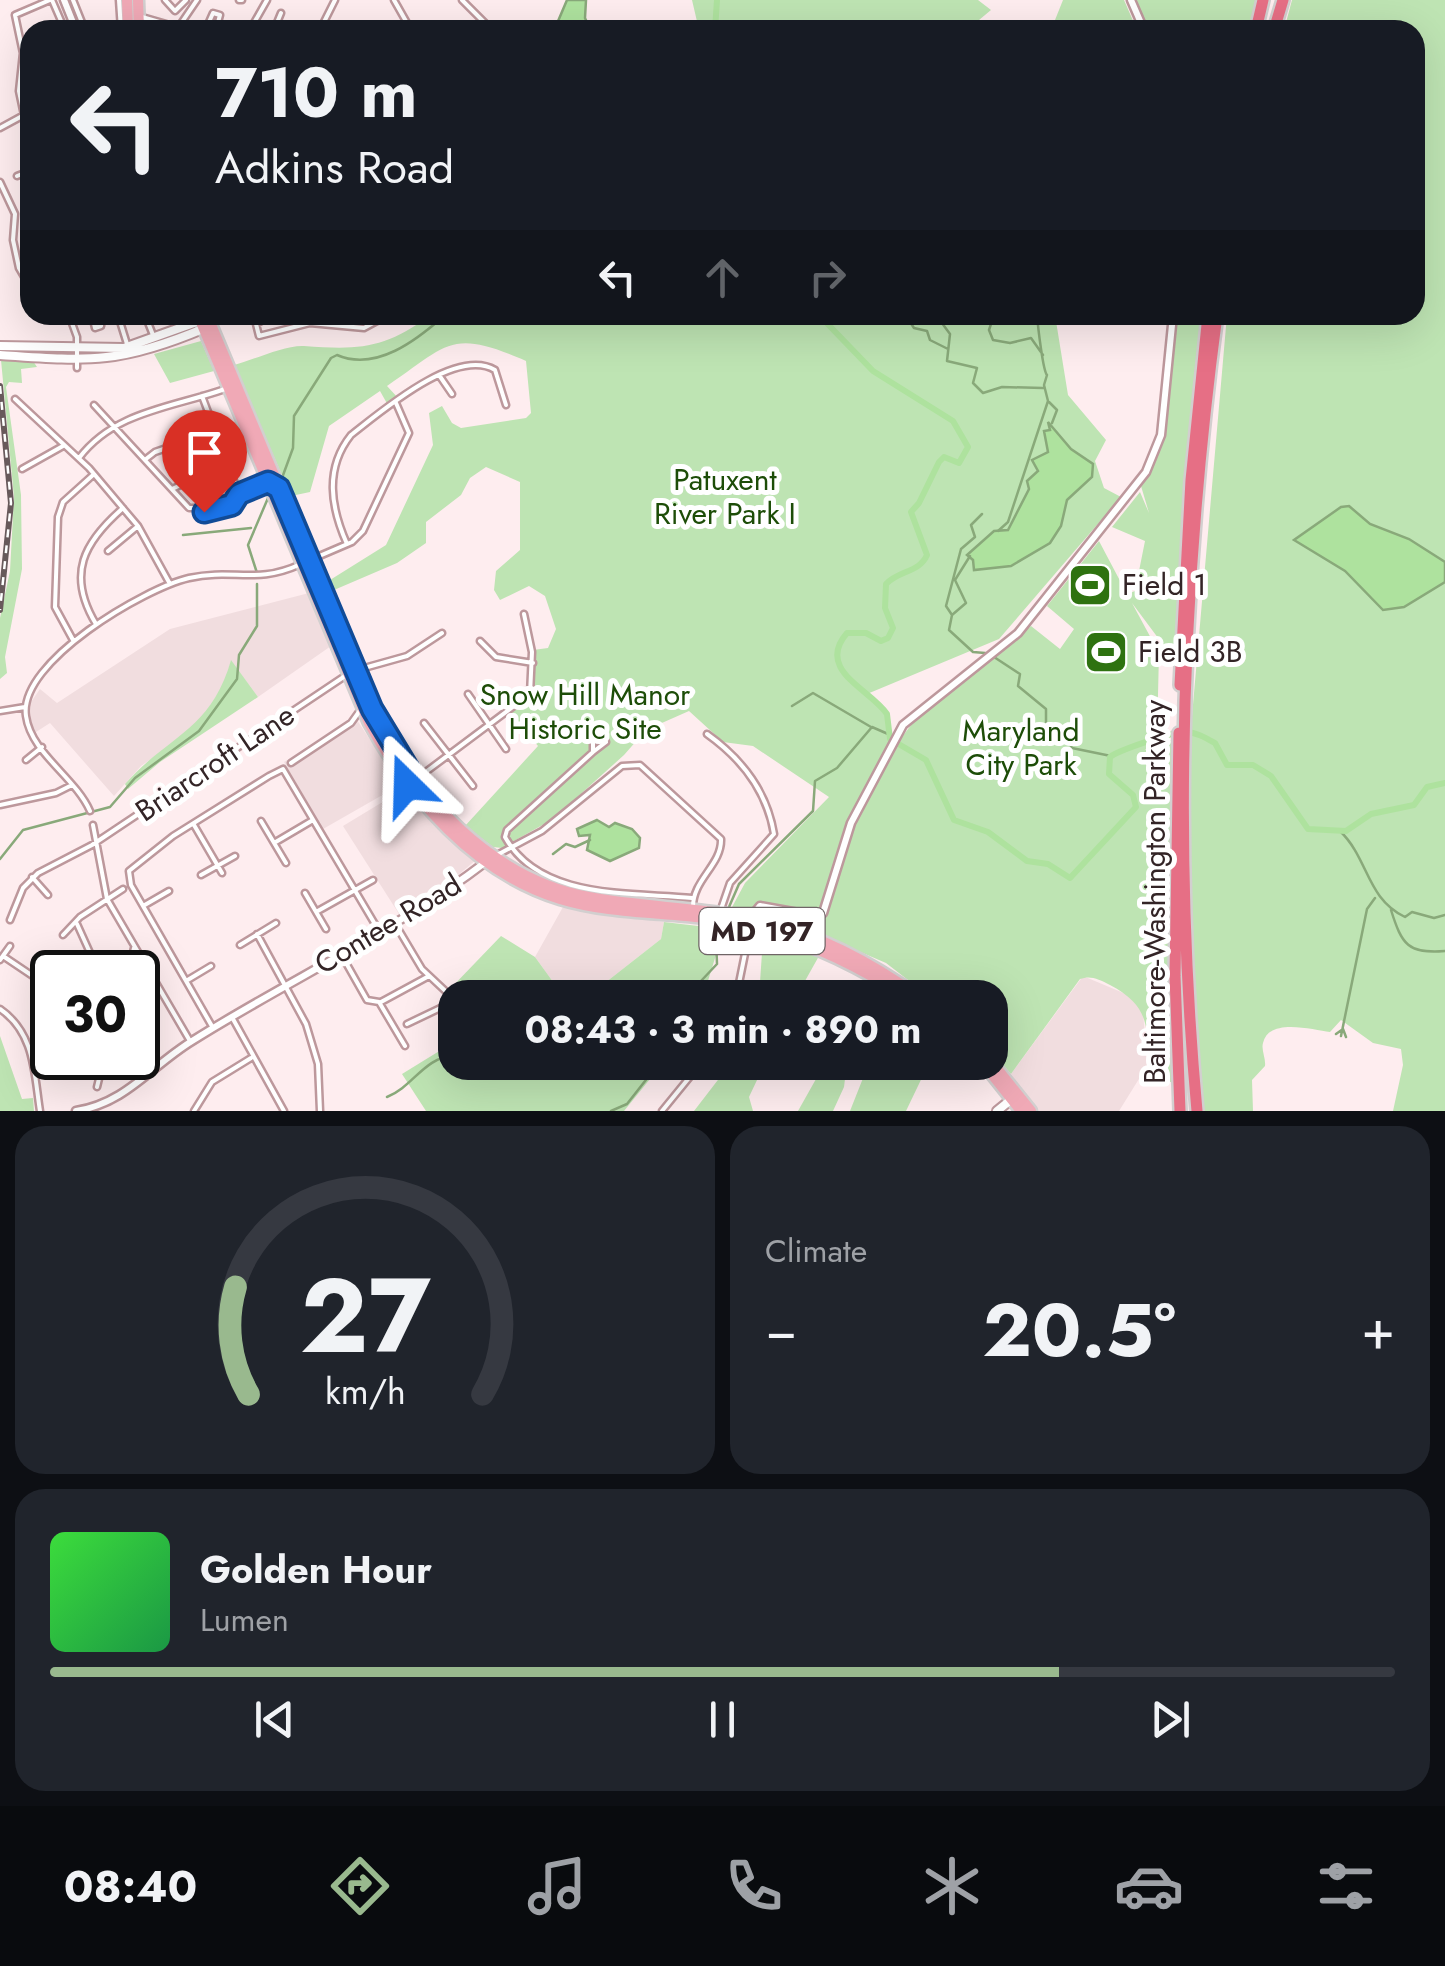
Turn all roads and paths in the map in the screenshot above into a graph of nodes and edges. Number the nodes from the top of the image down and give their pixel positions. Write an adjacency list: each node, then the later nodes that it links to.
1 (51, 0): 17 (street)
2 (64, 0): 8 (street)
3 (73, 0): 8 (street)
4 (138, 0): 10 (main road)
5 (165, 0): 6 (street)
6 (186, 0)
7 (462, 0): 16 (street)
8 (72, 8): 11 (street); 12 (street)
9 (281, 13): 15 (street)
10 (138, 14): 13 (main road); 14 (street)
11 (74, 20)
12 (79, 20)
13 (136, 20)
14 (150, 20)
15 (278, 20)
16 (482, 20)
17 (20, 44)
18 (20, 175): 19 (street)
19 (17, 176)
20 (0, 182): 21 (street)
21 (20, 270)
22 (72, 325): 41 (street)
23 (121, 325): 40 (street)
24 (149, 325): 38 (street)
25 (191, 325): 38 (main road)
26 (191, 325): 40 (main road)
27 (206, 325): 44 (main road, MD 197)
28 (207, 325): 42 (main road, MD 197)
29 (256, 325): 37 (street)
30 (272, 325): 37 (street)
31 (301, 325): 37 (street)
32 (330, 325): 33 (street)
33 (370, 325)
34 (1172, 325): 129 (street)
35 (1207, 325): 77 (highway, Baltimore-Washington Parkway)
36 (1216, 325): 77 (highway, Baltimore-Washington Parkway)
37 (275, 332)
38 (155, 339): 40 (main road)
39 (4, 351): 41 (main road)
40 (125, 351): 41 (main road)
41 (78, 359)
42 (226, 360): 44 (street); 60 (main road, MD 197)
43 (439, 375): 45 (street); 48 (street); 50 (street)
44 (228, 388): 46 (street); 59 (main road, MD 197)
45 (452, 394)
46 (202, 396): 51 (street); 52 (street)
47 (15, 399): 53 (street)
48 (396, 403): 65 (street); 65 (street)
49 (94, 405): 51 (street)
50 (506, 405)
51 (114, 426): 54 (street); 55 (street)
52 (216, 431): 55 (street); 56 (street)
53 (63, 446): 54 (street); 57 (street)
54 (79, 458): 58 (street)
55 (146, 459): 61 (street)
56 (228, 463): 61 (street); 62 (street)
57 (22, 468)
58 (94, 474): 63 (street); 72 (street)
59 (268, 482): 60 (street); 62 (street); 67 (main road, MD 197)
60 (279, 488): 67 (main road, MD 197)
61 (172, 489): 62 (street)
62 (239, 494)
63 (123, 508): 64 (street); 70 (street)
64 (138, 526): 66 (street); 68 (street)
65 (347, 544): 67 (street)
66 (108, 551)
67 (306, 562): 68 (street); 75 (main road, MD 197)
68 (170, 584): 70 (street)
69 (524, 614): 74 (street)
70 (96, 624): 72 (street)
71 (442, 633): 75 (street, Briarcroft Lane)
72 (74, 640): 78 (street)
73 (480, 642): 74 (street)
74 (533, 662): 84 (street)
75 (351, 672): 79 (main road, MD 197); 93 (main road, MD 197); 102 (street, Briarcroft Lane)
76 (468, 694): 84 (street)
77 (1184, 706): 90 (highway, Baltimore-Washington Parkway)
78 (26, 707): 80 (street); 86 (street)
79 (362, 707): 81 (street); 82 (main road, MD 197)
80 (0, 711)
81 (351, 723): 82 (street); 92 (street)
82 (369, 723): 93 (main road, MD 197)
83 (424, 723): 89 (street)
84 (489, 725): 87 (street); 89 (street)
85 (707, 734): 123 (street)
86 (42, 747): 91 (street); 94 (street)
87 (506, 749)
88 (593, 752): 104 (street)
89 (448, 754): 93 (street); 95 (street)
90 (1182, 757): 174 (highway, Baltimore-Washington Parkway); 175 (highway, Baltimore-Washington Parkway)
91 (26, 760)
92 (291, 764)
93 (411, 783): 106 (main road, MD 197)
94 (72, 784): 96 (street); 97 (street)
95 (473, 786)
96 (0, 805)
97 (90, 811)
98 (313, 820): 100 (street); 103 (street); 114 (street)
99 (261, 821): 103 (street)
100 (194, 824): 108 (street); 121 (street)
101 (92, 825): 102 (street)
102 (96, 843): 111 (street, Briarcroft Lane); 118 (street)
103 (274, 843): 107 (street)
104 (511, 848): 106 (street); 120 (street); 120 (street)
105 (235, 856): 108 (street)
106 (491, 858): 119 (main road, MD 197); 124 (main road, MD 197); 127 (street, Contee Road)
107 (286, 863)
108 (218, 865): 109 (street); 110 (street)
109 (222, 873)
110 (200, 875)
111 (32, 878): 117 (street); 125 (street)
112 (373, 880): 114 (street)
113 (123, 889): 118 (street)
114 (356, 890): 122 (street); 131 (street)
115 (169, 891): 121 (street)
116 (305, 893): 122 (street)
117 (48, 895)
118 (106, 899): 126 (street); 136 (street)
119 (627, 902): 120 (main road, MD 197); 124 (main road)
120 (692, 903): 123 (main road, MD 197)
121 (143, 906): 147 (street)
122 (316, 912): 130 (street)
123 (720, 912): 129 (main road, MD 197)
124 (657, 914): 129 (main road, MD 197)
125 (10, 920)
126 (76, 922): 133 (street); 137 (street)
127 (394, 922): 131 (street, Contee Road); 143 (street)
128 (276, 923): 132 (street)
129 (750, 923): 144 (street); 145 (main road, MD 197); 146 (main road, MD 197)
130 (326, 929)
131 (378, 931): 139 (street, Contee Road)
132 (257, 934): 134 (street); 149 (street)
133 (63, 935)
134 (240, 944)
135 (10, 946): 140 (street)
136 (134, 947): 138 (street); 156 (street)
137 (88, 950)
138 (133, 950)
139 (340, 953): 149 (street, Contee Road); 150 (street)
140 (2, 958): 142 (street)
141 (211, 966): 147 (street)
142 (30, 975)
143 (429, 976): 148 (street); 150 (street)
144 (739, 980)
145 (877, 980)
146 (890, 980)
147 (186, 981): 155 (street)
148 (438, 984)
149 (286, 985): 153 (street, Contee Road); 169 (street, Contee Road)
150 (379, 1002): 157 (street)
151 (438, 1008): 154 (street)
152 (0, 1009): 165 (street)
153 (232, 1017): 155 (street, Contee Road); 158 (street)
154 (407, 1024)
155 (213, 1028): 156 (street, Contee Road)
156 (190, 1042): 166 (street, Contee Road)
157 (405, 1046)
158 (254, 1057): 167 (street); 168 (street)
159 (100, 1080): 163 (street)
160 (687, 1080): 170 (street)
161 (1000, 1080): 164 (main road)
162 (1004, 1080): 164 (main road)
163 (98, 1088)
164 (1016, 1096): 171 (main road); 172 (main road); 173 (main road)
165 (40, 1111)
166 (76, 1111)
167 (194, 1111)
168 (284, 1111)
169 (320, 1111)
170 (662, 1111)
171 (997, 1111)
172 (1021, 1111)
173 (1032, 1111)
174 (1177, 1111)
175 (1197, 1111)

